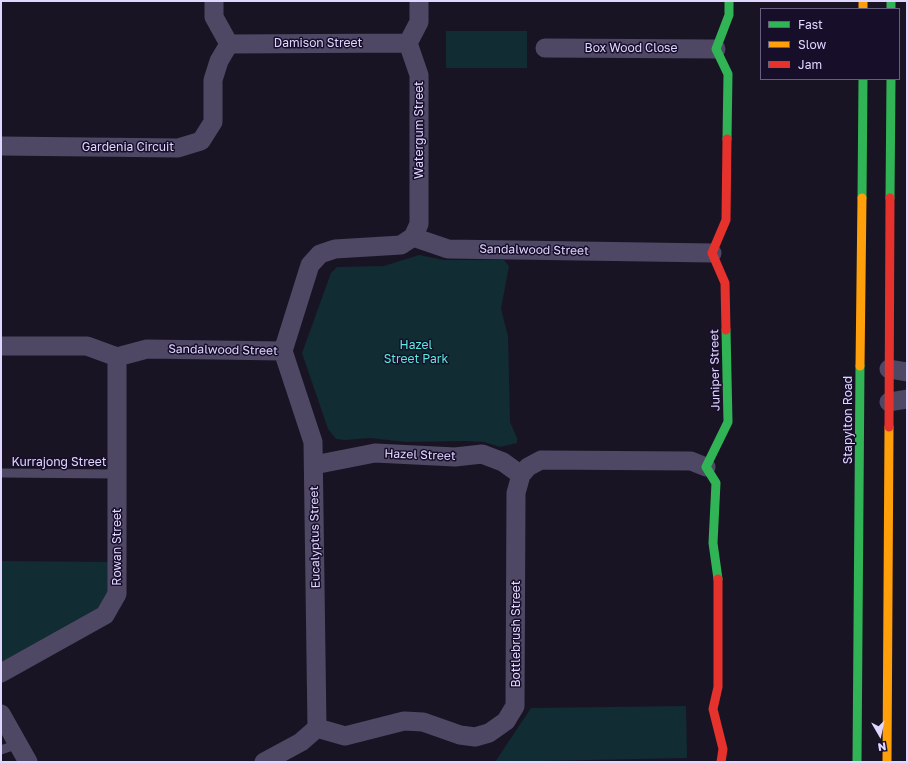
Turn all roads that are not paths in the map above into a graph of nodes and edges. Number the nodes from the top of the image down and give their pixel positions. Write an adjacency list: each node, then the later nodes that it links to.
1 (214, 1): 4 (street)
2 (419, 1): 5 (street)
3 (729, 1): 7 (main road)
4 (229, 44): 5 (street, Damison Street); 10 (street, Gardenia Circuit)
5 (408, 44): 11 (street, Watergum Street)
6 (546, 48): 7 (street, Box Wood Close)
7 (716, 49): 12 (main road)
8 (863, 80): 30 (main road, Stapylton Road)
9 (891, 80): 16 (main road)
10 (1, 146)
11 (413, 237): 12 (street, Sandalwood Street); 14 (street, Sandalwood Street)
12 (712, 253): 19 (main road, Juniper Street)
13 (1, 346): 15 (street)
14 (283, 351): 15 (street, Sandalwood Street); 18 (street, Eucalyptus Street)
15 (117, 357): 21 (street, Rowan Street)
16 (898, 370): 17 (main road)
17 (898, 401): 31 (main road)
18 (314, 465): 22 (street, Hazel Street); 25 (street, Eucalyptus Street)
19 (706, 467): 22 (street); 29 (main road)
20 (1, 473): 21 (lane, Kurrajong Street)
21 (117, 474): 23 (street, Rowan Street)
22 (521, 475): 25 (street, Bottlebrush Street)
23 (1, 673)
24 (1, 714): 26 (street)
25 (316, 728): 28 (street)
26 (9, 747): 27 (street)
27 (28, 762)
28 (264, 762)
29 (721, 762)
30 (857, 762)
31 (887, 762)

